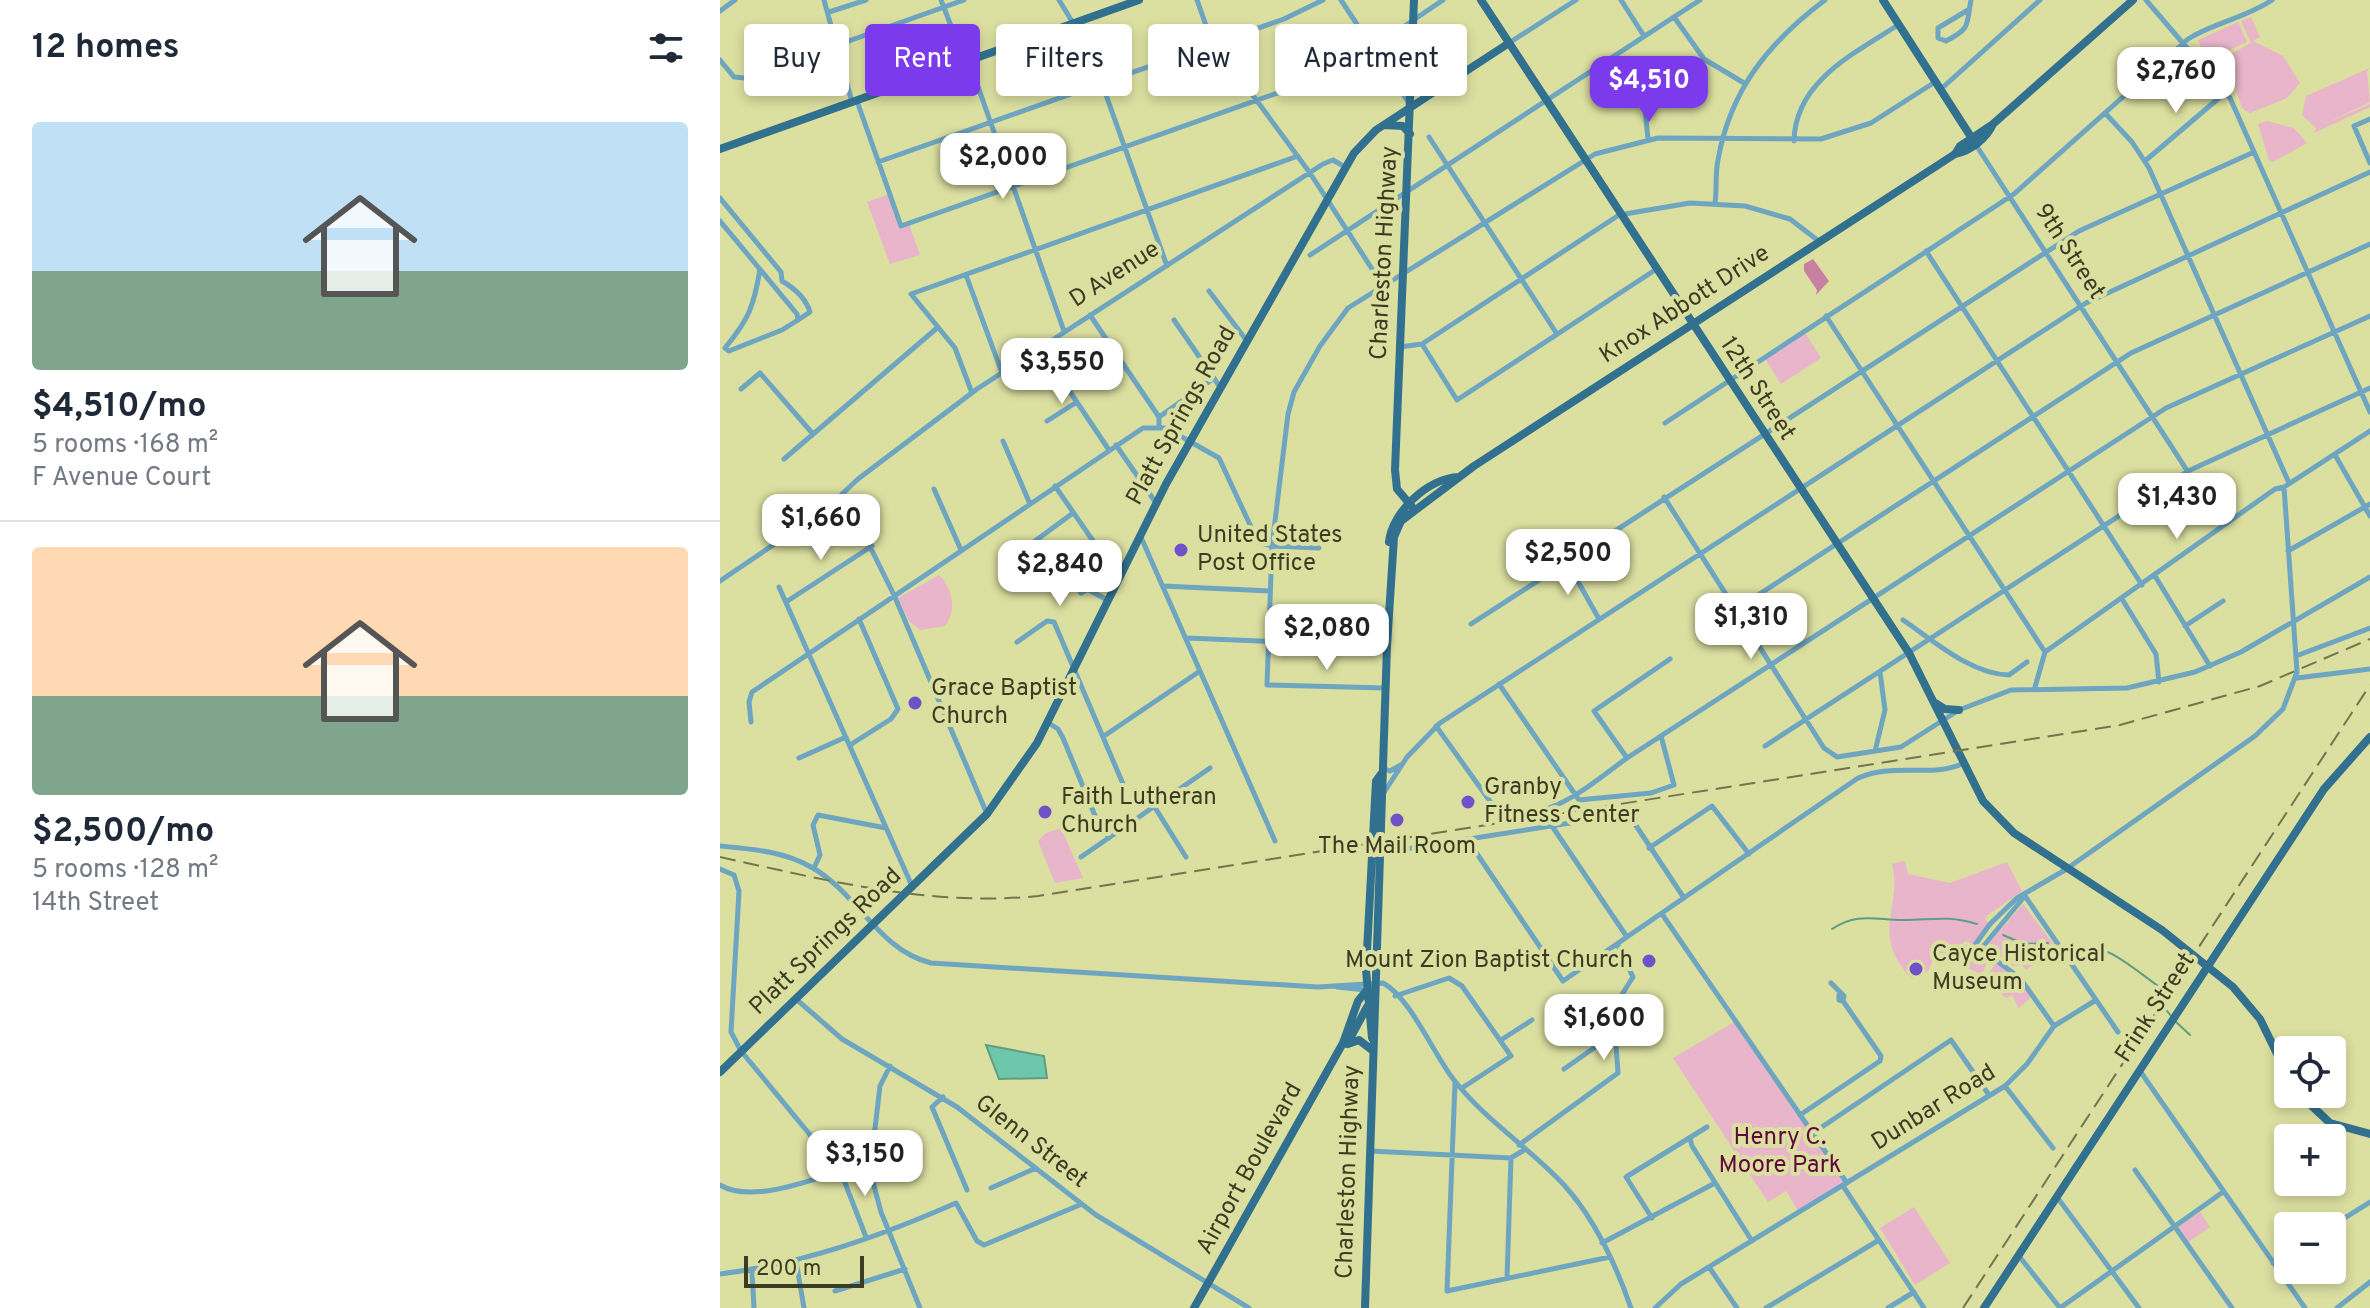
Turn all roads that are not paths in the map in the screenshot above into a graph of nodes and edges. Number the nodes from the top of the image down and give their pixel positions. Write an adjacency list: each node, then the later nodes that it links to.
1 (735, 0): 26 (street)
2 (824, 0): 27 (street)
3 (866, 0): 27 (street)
4 (941, 0): 24 (street)
5 (964, 0): 24 (street)
6 (1059, 0): 29 (street)
7 (1139, 0): 29 (main road)
8 (1197, 0): 33 (street)
9 (1323, 0): 37 (street)
10 (1341, 0): 34 (street)
11 (1414, 0): 30 (main road, Charleston Highway)
12 (1443, 0): 30 (street)
13 (1481, 0): 41 (main road, 12th Street)
14 (1576, 0): 41 (street)
15 (1621, 0): 38 (street)
16 (1700, 0): 28 (street)
17 (1825, 0): 46 (street)
18 (1883, 0): 36 (main road, 9th Street)
19 (1971, 0): 25 (street)
20 (2040, 0): 48 (street)
21 (2133, 0): 73 (main road, Knox Abbott Drive)
22 (2146, 0): 40 (street)
23 (2272, 0): 40 (street)
24 (944, 7): 32 (street); 39 (street)
25 (1968, 10): 25 (street)
26 (720, 11)
27 (829, 12): 31 (street)
28 (1674, 17): 38 (street); 46 (street)
29 (1076, 22): 42 (main road)
30 (1413, 22): 35 (street)
31 (832, 24)
32 (951, 24)
33 (1206, 24)
34 (1358, 24)
35 (1410, 24)
36 (1899, 24): 48 (main road, 9th Street); 72 (street)
37 (1259, 27)
38 (1644, 36): 59 (street)
39 (849, 40)
40 (2183, 42): 49 (street); 64 (street)
41 (1509, 43): 44 (main road); 59 (main road, 12th Street)
42 (980, 56)
43 (720, 60): 45 (street)
44 (1467, 70)
45 (744, 78)
46 (1744, 83): 69 (street)
47 (849, 85): 62 (street)
48 (1938, 86): 72 (street); 73 (main road, 9th Street)
49 (2226, 92): 76 (street); 79 (street)
50 (1275, 93): 61 (street)
51 (980, 95): 66 (street)
52 (868, 96): 62 (main road)
53 (1064, 96): 66 (street)
54 (1106, 96): 74 (street)
55 (1253, 96): 61 (street)
56 (1405, 96): 63 (street)
57 (1411, 96): 63 (main road, Charleston Highway)
58 (1427, 96): 63 (main road)
59 (1547, 99): 78 (main road, 12th Street); 82 (street)
60 (1644, 99): 71 (street)
61 (1256, 100): 74 (street); 77 (street)
62 (854, 101): 75 (main road); 80 (street)
63 (1411, 106): 67 (main road); 68 (main road, Charleston Highway)
64 (2105, 113): 79 (street); 89 (street)
65 (2370, 119): 81 (street)
66 (990, 122): 80 (street); 86 (street)
67 (1383, 125): 68 (main road); 83 (main road, Platt Springs Road)
68 (1410, 134): 87 (main road, Charleston Highway)
69 (1724, 136): 71 (street); 72 (street); 92 (street)
70 (1429, 137): 82 (street)
71 (1648, 139): 78 (street)
72 (1794, 141)
73 (1974, 141): 89 (street, 9th Street); 102 (main road, Knox Abbott Drive)
74 (1124, 147): 86 (street); 94 (street)
75 (720, 149)
76 (2254, 152): 88 (street); 95 (street)
77 (1298, 156): 85 (street); 94 (street)
78 (1584, 158): 96 (main road, 12th Street); 98 (street)
79 (2145, 161): 88 (street)
80 (878, 162): 86 (street)
81 (2370, 163)
82 (1447, 165): 87 (street); 98 (street)
83 (1345, 167): 85 (street, D Avenue); 91 (main road, Platt Springs Road)
84 (2370, 172): 95 (street)
85 (1310, 173): 91 (street); 109 (street, D Avenue)
86 (1013, 187): 104 (street)
87 (1407, 191): 100 (street); 114 (main road, Charleston Highway)
88 (2160, 194): 106 (street); 107 (street)
89 (2010, 197): 105 (street); 106 (street, 9th Street)
90 (720, 198): 93 (street)
91 (1327, 198): 100 (street); 133 (main road, Platt Springs Road)
92 (1715, 203): 96 (street); 102 (street)
93 (728, 208): 97 (street); 99 (street)
94 (1147, 210): 104 (street); 109 (street)
95 (2281, 212): 107 (street); 112 (street)
96 (1619, 215): 111 (main road, 12th Street); 115 (street)
97 (720, 220): 101 (street)
98 (1484, 222): 114 (street); 115 (street)
99 (745, 228): 101 (street); 116 (street)
100 (1347, 229): 108 (street); 117 (street)
101 (734, 238): 110 (street)
102 (1820, 242): 128 (main road, Knox Abbott Drive)
103 (2370, 244): 112 (street)
104 (1035, 250): 113 (street); 130 (street)
105 (1926, 251): 120 (street); 124 (street)
106 (2045, 252): 120 (street); 121 (street, 9th Street)
107 (2187, 254): 121 (street); 122 (street)
108 (1310, 255)
109 (1167, 266): 123 (street, D Avenue)
110 (760, 269): 118 (street); 126 (street)
111 (1655, 270): 128 (main road, 12th Street); 132 (street)
112 (2307, 272): 122 (street); 131 (street)
113 (966, 275): 129 (street); 141 (street)
114 (1403, 276): 117 (street); 136 (main road, Charleston Highway)
115 (1521, 278): 132 (street); 134 (street)
116 (782, 281): 118 (street); 126 (street)
117 (1383, 286): 194 (street)
118 (775, 287): 126 (street)
119 (1209, 291): 133 (street)
120 (1962, 306): 137 (street); 139 (street)
121 (2080, 306): 137 (street); 138 (street, 9th Street)
122 (2214, 314): 138 (street); 140 (street)
123 (1090, 315): 130 (street, D Avenue); 151 (street)
124 (1826, 316): 139 (street); 143 (street)
125 (2370, 316): 131 (street)
126 (798, 320)
127 (1174, 320): 144 (street)
128 (1692, 325): 143 (main road, 12th Street); 170 (main road, Knox Abbott Drive)
129 (937, 328): 148 (street); 159 (street)
130 (1064, 332): 135 (street, D Avenue)
131 (2334, 333): 140 (street); 147 (street)
132 (1557, 334): 134 (street)
133 (1247, 341): 144 (main road, Platt Springs Road)
134 (1422, 344): 136 (street)
135 (1040, 347): 141 (street, D Avenue); 149 (street)
136 (1400, 347): 181 (main road, Charleston Highway)
137 (1997, 361): 152 (street); 156 (street)
138 (2117, 363): 152 (street); 153 (street, 9th Street)
139 (1860, 370): 156 (street); 160 (street)
140 (2241, 372): 153 (street); 161 (street)
141 (1002, 373): 148 (street, D Avenue)
142 (1210, 381): 151 (street)
143 (1728, 381): 155 (street); 160 (main road, 12th Street)
144 (1220, 387): 163 (main road, Platt Springs Road)
145 (2370, 388): 147 (street)
146 (741, 389): 159 (street)
147 (2361, 392): 150 (street); 161 (street)
148 (972, 393): 177 (street, D Avenue)
149 (1077, 402): 154 (street); 165 (street)
150 (2370, 412)
151 (1159, 417): 157 (street)
152 (2032, 417): 168 (street); 171 (street)
153 (2152, 417): 168 (street); 169 (street, 9th Street)
154 (1047, 421)
155 (1665, 423)
156 (1898, 426): 171 (street); 175 (street)
157 (1159, 427): 163 (street); 164 (street)
158 (2370, 431): 166 (street)
159 (813, 434): 167 (street)
160 (1762, 434): 175 (main road, 12th Street); 178 (street)
161 (2268, 434): 169 (street); 172 (street)
162 (1003, 441): 180 (street)
163 (1189, 442): 179 (main road, Platt Springs Road); 194 (street)
164 (1116, 445): 165 (street); 179 (street)
165 (1109, 450): 173 (street)
166 (2335, 455): 172 (street); 182 (street)
167 (784, 459)
168 (2068, 471): 187 (street); 190 (street)
169 (2188, 471): 187 (street); 188 (street, 9th Street)
170 (1459, 477): 176 (main road, Knox Abbott Drive); 181 (main road, Charleston Highway)
171 (1933, 481): 190 (street); 192 (street)
172 (2287, 485): 188 (street); 197 (street)
173 (1055, 486): 180 (street); 183 (street)
174 (934, 489): 196 (street)
175 (1798, 490): 192 (main road, 12th Street); 198 (street)
176 (1439, 492): 181 (main road, Charleston Highway)
177 (844, 494): 185 (street); 203 (street, D Avenue)
178 (1664, 497): 198 (street); 199 (street)
179 (1156, 503): 189 (main road, Platt Springs Road)
180 (1030, 504): 196 (street)
181 (1411, 505): 228 (main road, Charleston Highway)
182 (2368, 505): 184 (street); 197 (street)
183 (1073, 513): 191 (street); 200 (street)
184 (2370, 516)
185 (859, 519): 186 (street); 193 (street)
186 (851, 525)
187 (2104, 526): 204 (street); 209 (street)
188 (2223, 526): 201 (street)
189 (1139, 534): 200 (main road, Platt Springs Road); 205 (street)
190 (1969, 536): 209 (street); 211 (street)
191 (1031, 544)
192 (1835, 545): 211 (main road, 12th Street); 216 (street)
193 (872, 546): 210 (street); 215 (street)
194 (1272, 546): 195 (street); 208 (street)
195 (1319, 548)
196 (961, 550): 210 (street)
197 (2288, 551): 220 (street)
198 (1699, 554): 216 (street); 218 (street)
199 (1567, 562): 218 (street); 221 (street)
200 (1117, 575): 207 (street); 213 (main road, Platt Springs Road)
201 (2155, 576): 204 (street); 222 (street)
202 (2370, 577): 220 (street)
203 (720, 581)
204 (2142, 585): 212 (street)
205 (1163, 586): 208 (street); 224 (street)
206 (779, 587): 215 (street)
207 (1089, 590): 207 (street); 213 (street)
208 (1270, 591): 226 (street)
209 (2005, 591): 225 (street); 229 (street)
210 (894, 595): 217 (street); 271 (street)
211 (1873, 599): 231 (main road, 12th Street); 235 (street)
212 (2122, 599): 229 (street); 242 (street)
213 (1107, 600): 237 (main road, Platt Springs Road)
214 (2223, 601): 222 (street)
215 (786, 602): 230 (street)
216 (1735, 610): 235 (street)
217 (859, 619): 230 (street); 257 (street)
218 (1599, 619): 243 (street)
219 (1903, 620): 225 (street)
220 (2294, 622): 232 (street); 236 (street)
221 (1471, 624)
222 (2185, 626): 236 (street)
223 (2370, 628): 232 (street)
224 (1186, 638): 226 (street); 239 (street)
225 (1930, 639): 231 (street); 234 (street)
226 (1269, 641): 228 (street); 245 (street)
227 (1017, 642): 237 (street)
228 (1387, 646): 245 (main road, Charleston Highway)
229 (2045, 652): 244 (street)
230 (809, 653): 250 (street); 255 (street)
231 (1909, 653): 240 (street); 246 (main road, 12th Street)
232 (2296, 656): 241 (street)
233 (1670, 659): 261 (street)
234 (2027, 662)
235 (1770, 664): 248 (street); 254 (street)
236 (2210, 666): 242 (street)
237 (1075, 667): 251 (main road, Platt Springs Road); 253 (street)
238 (2370, 669): 241 (street)
239 (1200, 671): 253 (street); 276 (street)
240 (1880, 672): 248 (street); 259 (street)
241 (2297, 678): 285 (street)
242 (2159, 682): 244 (street)
243 (1499, 684): 252 (street); 269 (street)
244 (2035, 687): 247 (street)
245 (1385, 688): 265 (main road, Charleston Highway)
246 (1933, 702): 247 (main road); 249 (main road, 12th Street)
247 (1959, 710): 249 (street)
248 (1806, 720): 258 (street); 259 (street)
249 (1942, 720): 259 (street); 262 (main road, 12th Street)
250 (751, 722)
251 (1047, 722): 271 (main road, Platt Springs Road); 274 (street)
252 (1436, 726): 263 (street); 269 (street)
253 (1104, 736): 267 (street)
254 (1661, 736): 261 (street); 269 (street)
255 (846, 737): 257 (street); 260 (street)
256 (2370, 737): 293 (main road, Frink Street)
257 (850, 745): 273 (street)
258 (1765, 746)
259 (1875, 751)
260 (799, 758)
261 (1627, 758): 269 (street)
262 (1962, 764): 281 (street); 285 (main road, 12th Street)
263 (1402, 765): 265 (street); 266 (street)
264 (1206, 768): 270 (street)
265 (1382, 771): 266 (street); 268 (main road, Charleston Highway); 295 (main road, Charleston Highway)
266 (1397, 774): 268 (street)
267 (1123, 784)
268 (1382, 795): 280 (main road, Charleston Highway)
269 (1576, 797)
270 (1154, 806): 274 (street); 282 (street)
271 (987, 814): 286 (main road, Platt Springs Road)
272 (1552, 826): 275 (street); 278 (street); 291 (street)
273 (887, 828): 283 (street); 286 (street)
274 (1109, 838): 279 (street)
275 (1467, 839): 280 (street); 292 (street)
276 (1275, 841)
277 (720, 846): 283 (street)
278 (1649, 848): 281 (street); 288 (street)
279 (1083, 852)
280 (1380, 853): 295 (main road, Charleston Highway)
281 (1749, 854): 288 (street)
282 (1175, 857)
283 (814, 868): 290 (street)
284 (720, 869): 309 (street)
285 (2065, 870): 287 (street); 293 (main road, 12th Street)
286 (913, 887): 290 (main road, Platt Springs Road)
287 (2025, 896): 298 (street); 301 (street)
288 (1684, 898): 289 (street)
289 (1662, 913): 291 (street); 320 (street)
290 (874, 925): 295 (street); 297 (main road, Platt Springs Road)
291 (1627, 937): 292 (street)
292 (1618, 945): 303 (street)
293 (2207, 967): 307 (main road, 12th Street); 312 (main road, Frink Street)
294 (1831, 983): 320 (street)
295 (1368, 987): 296 (street); 299 (main road, Airport Boulevard); 304 (main road, Charleston Highway); 306 (main road, Airport Boulevard)
296 (1393, 994): 305 (street); 314 (street)
297 (796, 999): 309 (main road, Platt Springs Road); 310 (street, Glenn Street)
298 (2096, 1000): 301 (street, Dunbar Road); 302 (street)
299 (1368, 1005): 304 (main road, Charleston Highway); 306 (main road, Airport Boulevard)
300 (1532, 1020): 305 (street)
301 (2054, 1026): 315 (street, Dunbar Road)
302 (2118, 1032)
303 (1614, 1034): 311 (street); 325 (street)
304 (1372, 1038): 308 (main road, Charleston Highway)
305 (1501, 1040): 316 (street)
306 (1344, 1046): 308 (main road); 362 (main road, Airport Boulevard)
307 (2274, 1048)
308 (1372, 1050): 327 (main road, Charleston Highway)
309 (741, 1051): 313 (main road, Platt Springs Road); 332 (street)
310 (890, 1066): 318 (street, Glenn Street); 330 (street)
311 (1564, 1069)
312 (2140, 1070): 339 (street); 340 (main road, Frink Street)
313 (720, 1072)
314 (1455, 1082): 316 (street); 328 (street)
315 (2005, 1086): 317 (street, Dunbar Road); 326 (street)
316 (1462, 1088): 325 (street)
317 (1989, 1095): 322 (street); 336 (street, Dunbar Road)
318 (943, 1097): 331 (street, Glenn Street); 338 (street)
319 (2314, 1108): 323 (main road)
320 (1800, 1115): 322 (street)
321 (1707, 1127): 324 (street)
322 (1813, 1133): 336 (street)
323 (2370, 1134)
324 (1690, 1138): 334 (street); 344 (street)
325 (1522, 1147): 329 (street); 350 (street)
326 (2053, 1148)
327 (1370, 1151): 328 (street); 370 (main road, Charleston Highway)
328 (1452, 1155): 329 (street); 360 (street)
329 (1511, 1158): 360 (street)
330 (870, 1162): 332 (street); 346 (street)
331 (1036, 1168): 337 (street); 342 (street, Glenn Street)
332 (839, 1170): 335 (street); 347 (street)
333 (2135, 1170): 345 (street)
334 (1715, 1183): 344 (street); 349 (street)
335 (720, 1185)
336 (1845, 1185): 348 (street); 349 (street, Dunbar Road)
337 (991, 1188)
338 (967, 1190)
339 (2223, 1192): 345 (street); 354 (street)
340 (2057, 1197): 351 (main road, Frink Street); 358 (street)
341 (2370, 1202): 343 (street)
342 (1082, 1204): 346 (street); 362 (street, Glenn Street)
343 (2346, 1217)
344 (1652, 1218): 350 (street)
345 (2174, 1228): 358 (street); 380 (street)
346 (890, 1230): 347 (street); 356 (street)
347 (866, 1237): 353 (street)
348 (1879, 1240): 364 (street); 374 (street)
349 (1752, 1241): 355 (street, Dunbar Road)
350 (1602, 1243): 352 (street)
351 (2019, 1256): 377 (main road, Frink Street); 378 (street)
352 (1610, 1257): 360 (street); 371 (street)
353 (796, 1261): 357 (street); 366 (street)
354 (2273, 1263): 381 (street)
355 (1709, 1267): 372 (street, Dunbar Road); 373 (street)
356 (905, 1269): 363 (street); 367 (street)
357 (752, 1271): 359 (street); 365 (street)
358 (2111, 1272): 378 (street); 379 (street)
359 (720, 1274)
360 (1507, 1278)
361 (2370, 1282): 382 (street)
362 (1207, 1285): 368 (main road, Airport Boulevard); 369 (street, Glenn Street)
363 (835, 1291)
364 (1914, 1292): 375 (street); 376 (street)
365 (754, 1308)
366 (804, 1308)
367 (920, 1308)
368 (1194, 1308)
369 (1249, 1308)
370 (1365, 1308)
371 (1631, 1308)
372 (1655, 1308)
373 (1737, 1308)
374 (1766, 1308)
375 (1888, 1308)
376 (1924, 1308)
377 (1984, 1308)
378 (2060, 1308)
379 (2139, 1308)
380 (2232, 1308)
381 (2305, 1308)
382 (2337, 1308)

